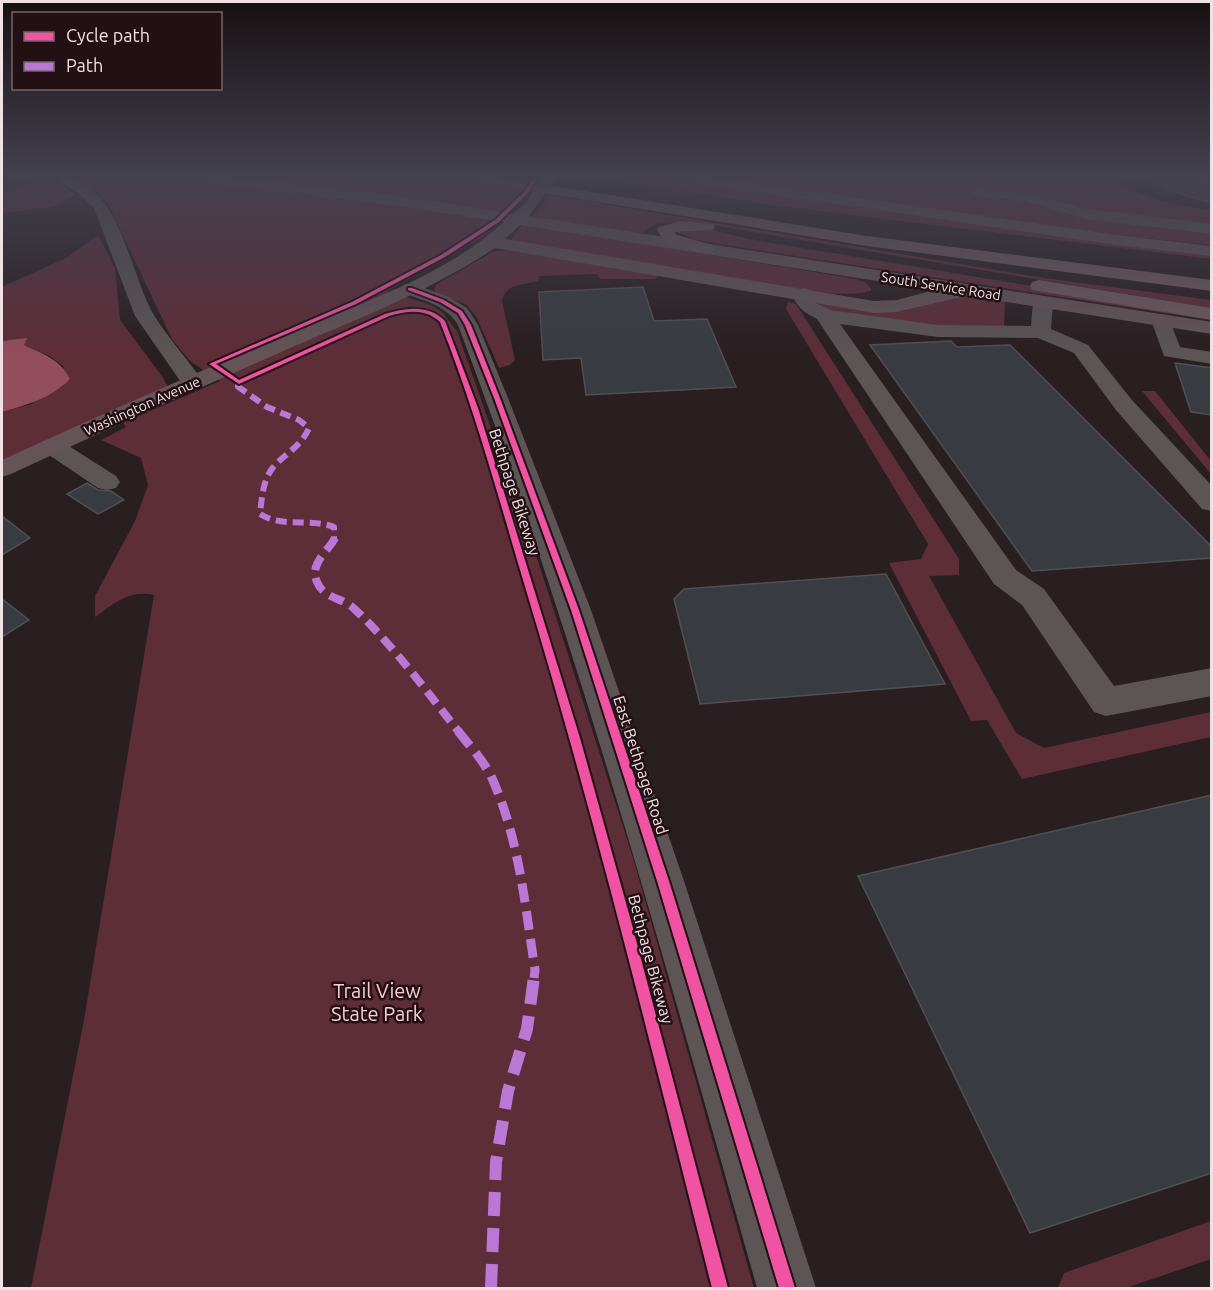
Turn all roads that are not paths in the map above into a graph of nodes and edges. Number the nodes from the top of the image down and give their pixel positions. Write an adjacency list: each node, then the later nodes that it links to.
1 (112, 234): 29 (street)
2 (500, 234): 10 (main road, Washington Avenue)
3 (610, 234): 11 (main road, South Service Road)
4 (666, 234): 11 (highway)
5 (744, 234): 23 (highway)
6 (811, 234): 21 (highway)
7 (829, 234): 17 (highway)
8 (938, 234): 12 (highway)
9 (1072, 234): 13 (main road)
10 (492, 242): 18 (main road, Washington Avenue); 19 (main road)
11 (705, 249): 14 (main road, South Service Road)
12 (1053, 249)
13 (1212, 251)
14 (760, 258): 19 (main road); 20 (main road, South Service Road)
15 (1177, 263): 16 (highway)
16 (1212, 267)
17 (1212, 286)
18 (410, 289): 29 (main road, Washington Avenue); 35 (street, East Bethpage Road)
19 (804, 294): 20 (main road); 24 (street)
20 (1009, 297): 22 (main road, South Service Road)
21 (1212, 298)
22 (1043, 302): 25 (main road, South Service Road); 27 (street)
23 (1212, 314)
24 (824, 315): 27 (street); 34 (street)
25 (1161, 320): 26 (main road, South Service Road); 28 (street)
26 (1212, 328)
27 (1041, 332): 33 (street)
28 (1212, 358)
29 (193, 383): 30 (main road, Washington Avenue)
30 (51, 446): 31 (main road, Washington Avenue); 32 (street)
31 (2, 470)
32 (107, 482)
33 (1212, 503)
34 (1212, 682)
35 (787, 1288)

